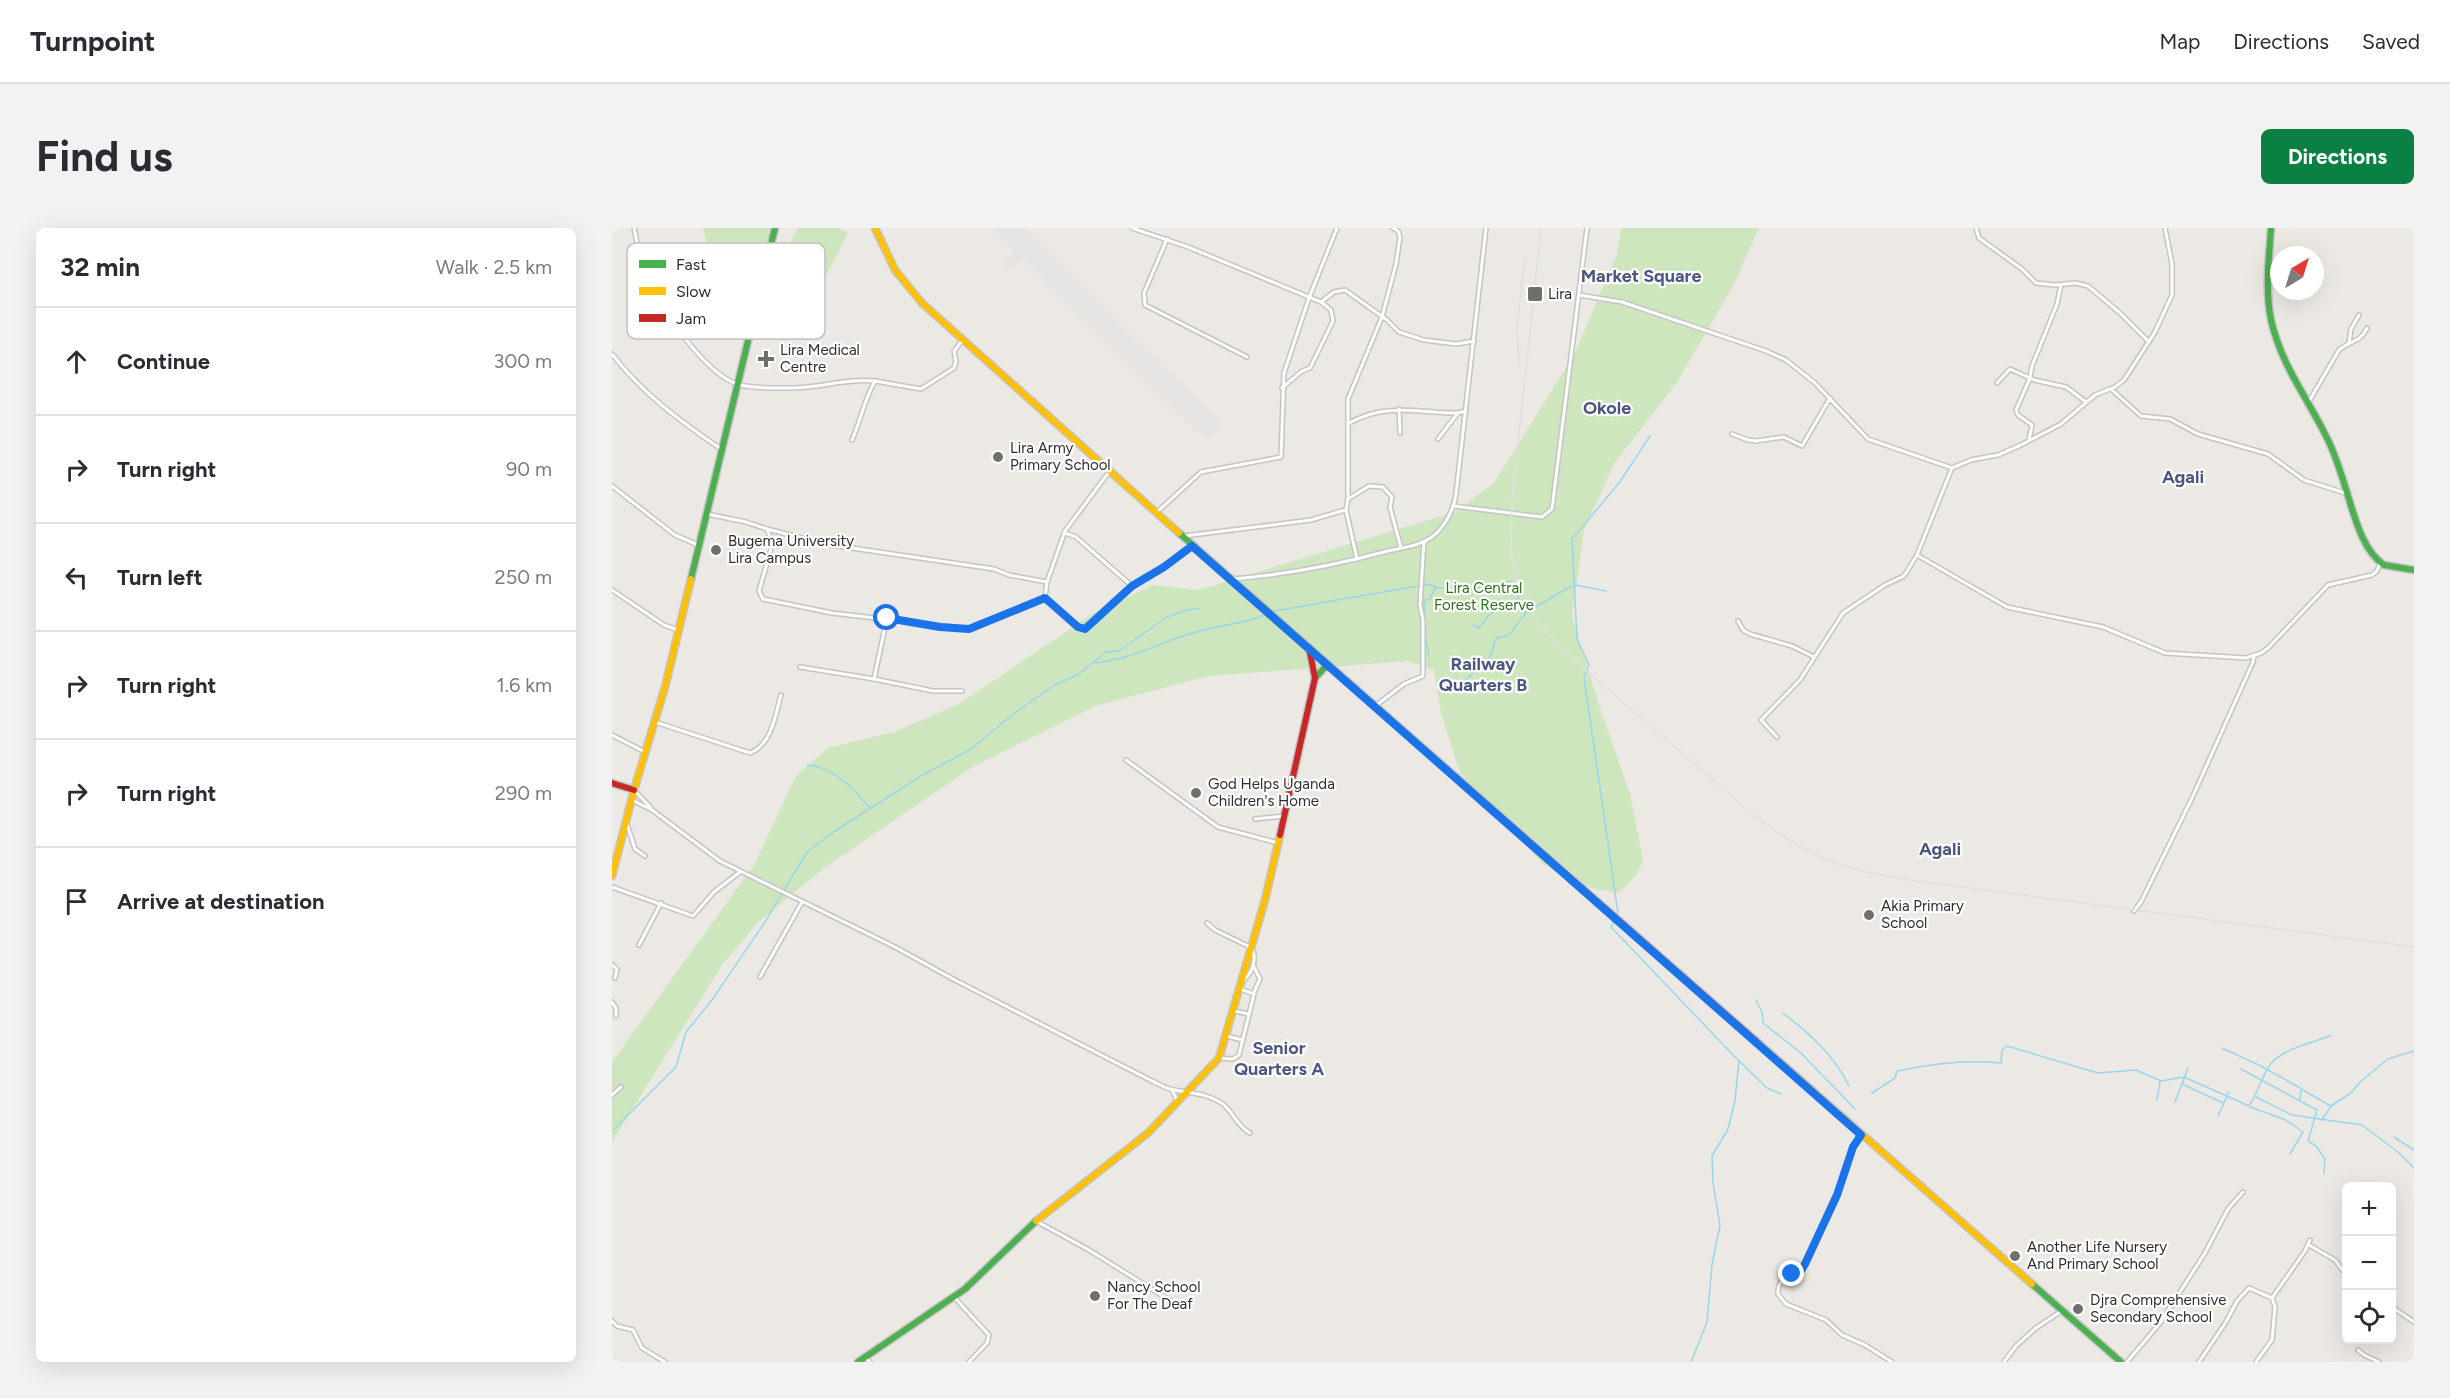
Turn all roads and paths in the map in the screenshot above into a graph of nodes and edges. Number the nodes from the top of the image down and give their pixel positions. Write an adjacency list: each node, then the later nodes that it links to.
1 (634, 228): 13 (street)
2 (775, 228): 14 (street)
3 (875, 228): 24 (street)
4 (1132, 228): 12 (street)
5 (1337, 228): 17 (street)
6 (1393, 228): 20 (street)
7 (1486, 228): 25 (street)
8 (1587, 228): 16 (street)
9 (1977, 228): 15 (street)
10 (2165, 228): 26 (street)
11 (2271, 228): 38 (street)
12 (1167, 240): 17 (street); 29 (street)
13 (638, 243)
14 (771, 243)
15 (2061, 285): 26 (street); 30 (street)
16 (1579, 295): 36 (street); 54 (street)
17 (1309, 298): 18 (street); 34 (street)
18 (1321, 302): 20 (street); 34 (street)
19 (2359, 315): 27 (street)
20 (1382, 317): 25 (street); 42 (street)
21 (2367, 328): 27 (street)
22 (687, 339): 33 (street)
23 (749, 339): 33 (street)
24 (963, 341): 31 (street); 50 (street)
25 (1474, 341): 40 (street)
26 (2149, 342): 35 (street)
27 (2349, 343): 38 (street)
28 (612, 354): 48 (street)
29 (1247, 357)
30 (2030, 378): 32 (street); 37 (street); 47 (street)
31 (875, 381): 33 (street); 46 (street)
32 (1997, 383)
33 (738, 384): 48 (street)
34 (1282, 388): 56 (street)
35 (2111, 389): 37 (street); 52 (street)
36 (1830, 398): 44 (street); 49 (street)
37 (2086, 402): 47 (street)
38 (2308, 403): 52 (street)
39 (1399, 409): 41 (street); 42 (street); 43 (street)
40 (1466, 410): 41 (street); 54 (street)
41 (1458, 414): 45 (street)
42 (1349, 423): 53 (street)
43 (1400, 433)
44 (1732, 434)
45 (1438, 439)
46 (852, 440)
47 (2029, 440): 49 (street)
48 (722, 449): 57 (street)
49 (1952, 468): 65 (street)
50 (1109, 472): 56 (street); 59 (street)
51 (612, 486): 62 (street)
52 (2345, 493): 67 (street)
53 (1348, 499): 55 (street); 64 (street)
54 (1454, 506): 61 (street)
55 (1346, 510): 60 (street); 66 (street)
56 (1155, 513): 60 (street)
57 (705, 514): 58 (street); 62 (street)
58 (766, 529): 70 (street); 74 (street)
59 (1065, 533): 70 (street); 71 (street)
60 (1182, 537): 63 (street)
61 (1424, 541): 64 (street); 86 (street)
62 (698, 545): 76 (street)
63 (1192, 546): 69 (street); 71 (street)
64 (1401, 548): 66 (street)
65 (1917, 555): 78 (street); 79 (street)
66 (1357, 560): 69 (street)
67 (2380, 563): 68 (street); 78 (street)
68 (2414, 570)
69 (1230, 579): 77 (street)
70 (1047, 582): 73 (street)
71 (1132, 586): 73 (street)
72 (612, 590): 76 (street)
73 (1045, 598): 74 (street)
74 (887, 618): 83 (street)
75 (1738, 621): 79 (street)
76 (678, 630): 87 (street)
77 (1309, 648): 80 (street); 82 (street)
78 (2254, 656): 107 (street)
79 (1814, 657): 89 (street)
80 (1328, 664): 82 (street); 86 (street)
81 (800, 667): 83 (street)
82 (1315, 678): 96 (street)
83 (874, 679): 84 (street)
84 (962, 691)
85 (781, 695): 87 (street)
86 (1374, 707): 131 (street)
87 (655, 722): 90 (street)
88 (612, 735): 90 (street)
89 (1778, 737)
90 (647, 752): 93 (street)
91 (1126, 759): 99 (street)
92 (612, 783): 93 (street)
93 (634, 790): 94 (street); 95 (street)
94 (632, 800): 95 (street); 98 (street)
95 (652, 810): 102 (street)
96 (1285, 816): 97 (street); 99 (street)
97 (1256, 819)
98 (626, 821): 100 (street); 101 (street)
99 (1278, 843): 110 (street)
100 (615, 852): 103 (street)
101 (645, 856)
102 (740, 872): 105 (street); 106 (street)
103 (612, 876)
104 (612, 887): 106 (street)
105 (802, 902): 113 (street); 126 (street)
106 (661, 903): 109 (street)
107 (2134, 911)
108 (1207, 923): 110 (street)
109 (639, 945)
110 (1252, 948): 112 (street); 115 (street)
111 (612, 965): 114 (street)
112 (1253, 965): 115 (street); 117 (street)
113 (760, 977)
114 (615, 978)
115 (1243, 981): 116 (street)
116 (1240, 989): 117 (street); 119 (street)
117 (1254, 992): 120 (street)
118 (612, 1002): 121 (street)
119 (1234, 1011): 120 (street); 122 (street)
120 (1249, 1014): 123 (street)
121 (616, 1016)
122 (1227, 1036): 123 (street); 124 (street)
123 (1242, 1041): 124 (street)
124 (1220, 1058): 127 (street)
125 (621, 1087): 128 (street)
126 (1172, 1090): 127 (street); 129 (street)
127 (1190, 1091): 129 (street); 130 (street)
128 (612, 1095)
129 (1178, 1102): 133 (street)
130 (1250, 1133)
131 (1861, 1135): 140 (street); 149 (street)
132 (2243, 1192): 152 (street)
133 (1036, 1221): 137 (street); 139 (street)
134 (2310, 1240): 135 (street)
135 (2309, 1245): 136 (street); 138 (street)
136 (2342, 1270)
137 (954, 1297): 145 (street); 148 (street)
138 (2272, 1298): 153 (street); 154 (street)
139 (1171, 1301)
140 (2063, 1310): 150 (street); 151 (street)
141 (2396, 1310): 143 (street)
142 (612, 1321): 146 (street)
143 (2414, 1322)
144 (2358, 1350): 155 (street)
145 (867, 1360): 147 (street)
146 (665, 1362)
147 (858, 1362)
148 (969, 1362)
149 (1892, 1362)
150 (2004, 1362)
151 (2121, 1362)
152 (2127, 1362)
153 (2199, 1362)
154 (2256, 1362)
155 (2379, 1362)

